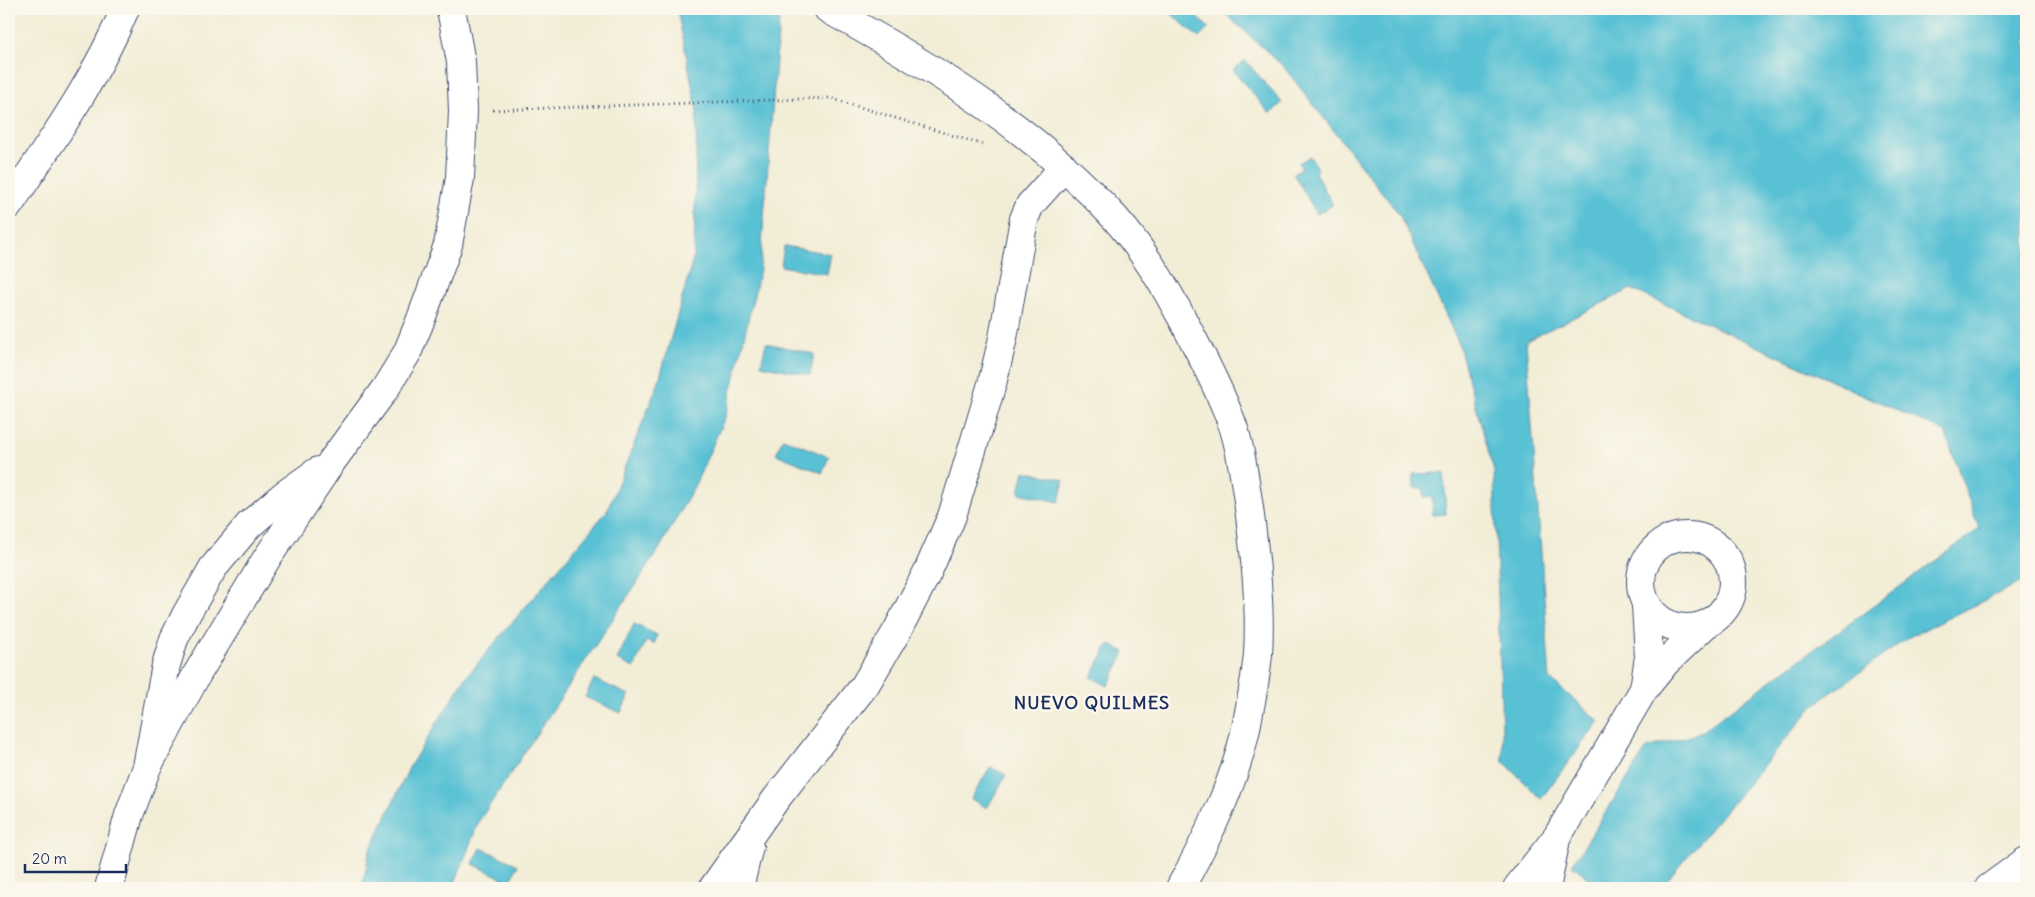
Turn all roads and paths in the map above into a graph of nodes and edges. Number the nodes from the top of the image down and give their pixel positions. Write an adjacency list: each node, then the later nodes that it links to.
1 (125, 9): 7 (street)
2 (451, 9): 4 (street)
3 (828, 9): 6 (street)
4 (463, 111): 5 (path); 8 (street)
5 (987, 146)
6 (1064, 167): 13 (street); 19 (street)
7 (9, 205)
8 (332, 461): 12 (street); 12 (street)
9 (1646, 605): 10 (street); 10 (street); 11 (street)
10 (1706, 624): 11 (street)
11 (1644, 689): 14 (street)
12 (147, 767): 16 (street)
13 (752, 835): 17 (street); 18 (street)
14 (1556, 837): 20 (street); 21 (street)
15 (2026, 861): 22 (street)
16 (109, 888)
17 (713, 888)
18 (739, 888)
19 (1180, 888)
20 (1517, 888)
21 (1546, 888)
22 (1989, 888)

